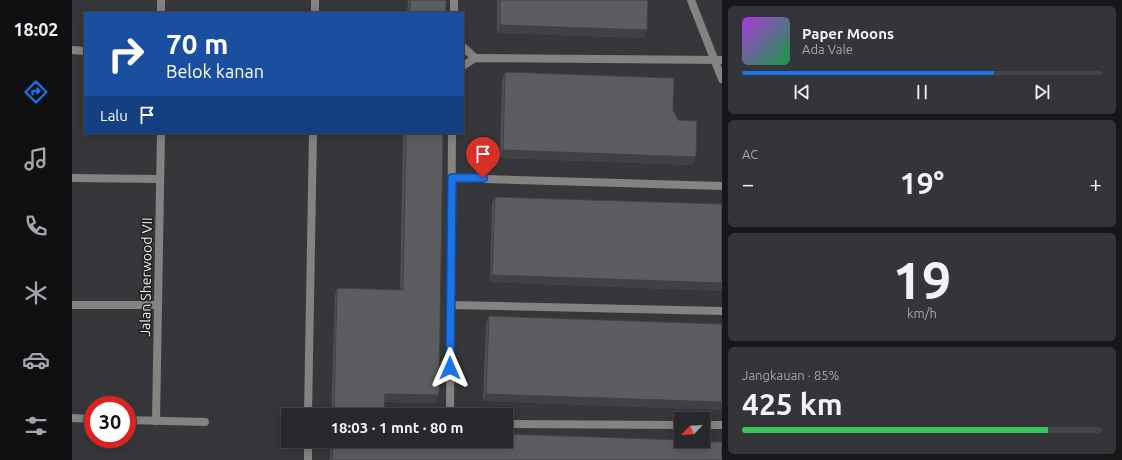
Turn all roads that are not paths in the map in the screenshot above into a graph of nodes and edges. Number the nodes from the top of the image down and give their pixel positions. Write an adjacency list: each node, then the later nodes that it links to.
1 (161, 0): 5 (street)
2 (315, 0): 6 (street)
3 (454, 0): 7 (street)
4 (691, 0): 12 (street)
5 (161, 12)
6 (315, 12)
7 (454, 12)
8 (464, 48): 11 (street)
9 (72, 50): 10 (street)
10 (84, 51)
11 (476, 58): 12 (street); 13 (street)
12 (719, 60): 14 (street)
13 (464, 65)
14 (722, 79)
15 (161, 134): 20 (street, Jalan Sherwood VII)
16 (313, 134): 26 (street)
17 (452, 134): 19 (street)
18 (72, 178): 20 (street)
19 (452, 178): 21 (street); 23 (street)
20 (160, 179): 24 (street, Jalan Sherwood VII)
21 (722, 186)
22 (72, 305): 24 (street)
23 (451, 305): 25 (street); 27 (street)
24 (158, 306): 31 (street, Jalan Sherwood VII)
25 (722, 311)
26 (308, 408)
27 (450, 408)
28 (72, 418): 29 (street)
29 (84, 419)
30 (136, 420): 31 (street)
31 (156, 421): 32 (street)
32 (205, 422)
33 (513, 424): 34 (street)
34 (674, 425)
35 (710, 425): 36 (street)
36 (722, 425)
37 (308, 448): 38 (street)
38 (308, 460)

